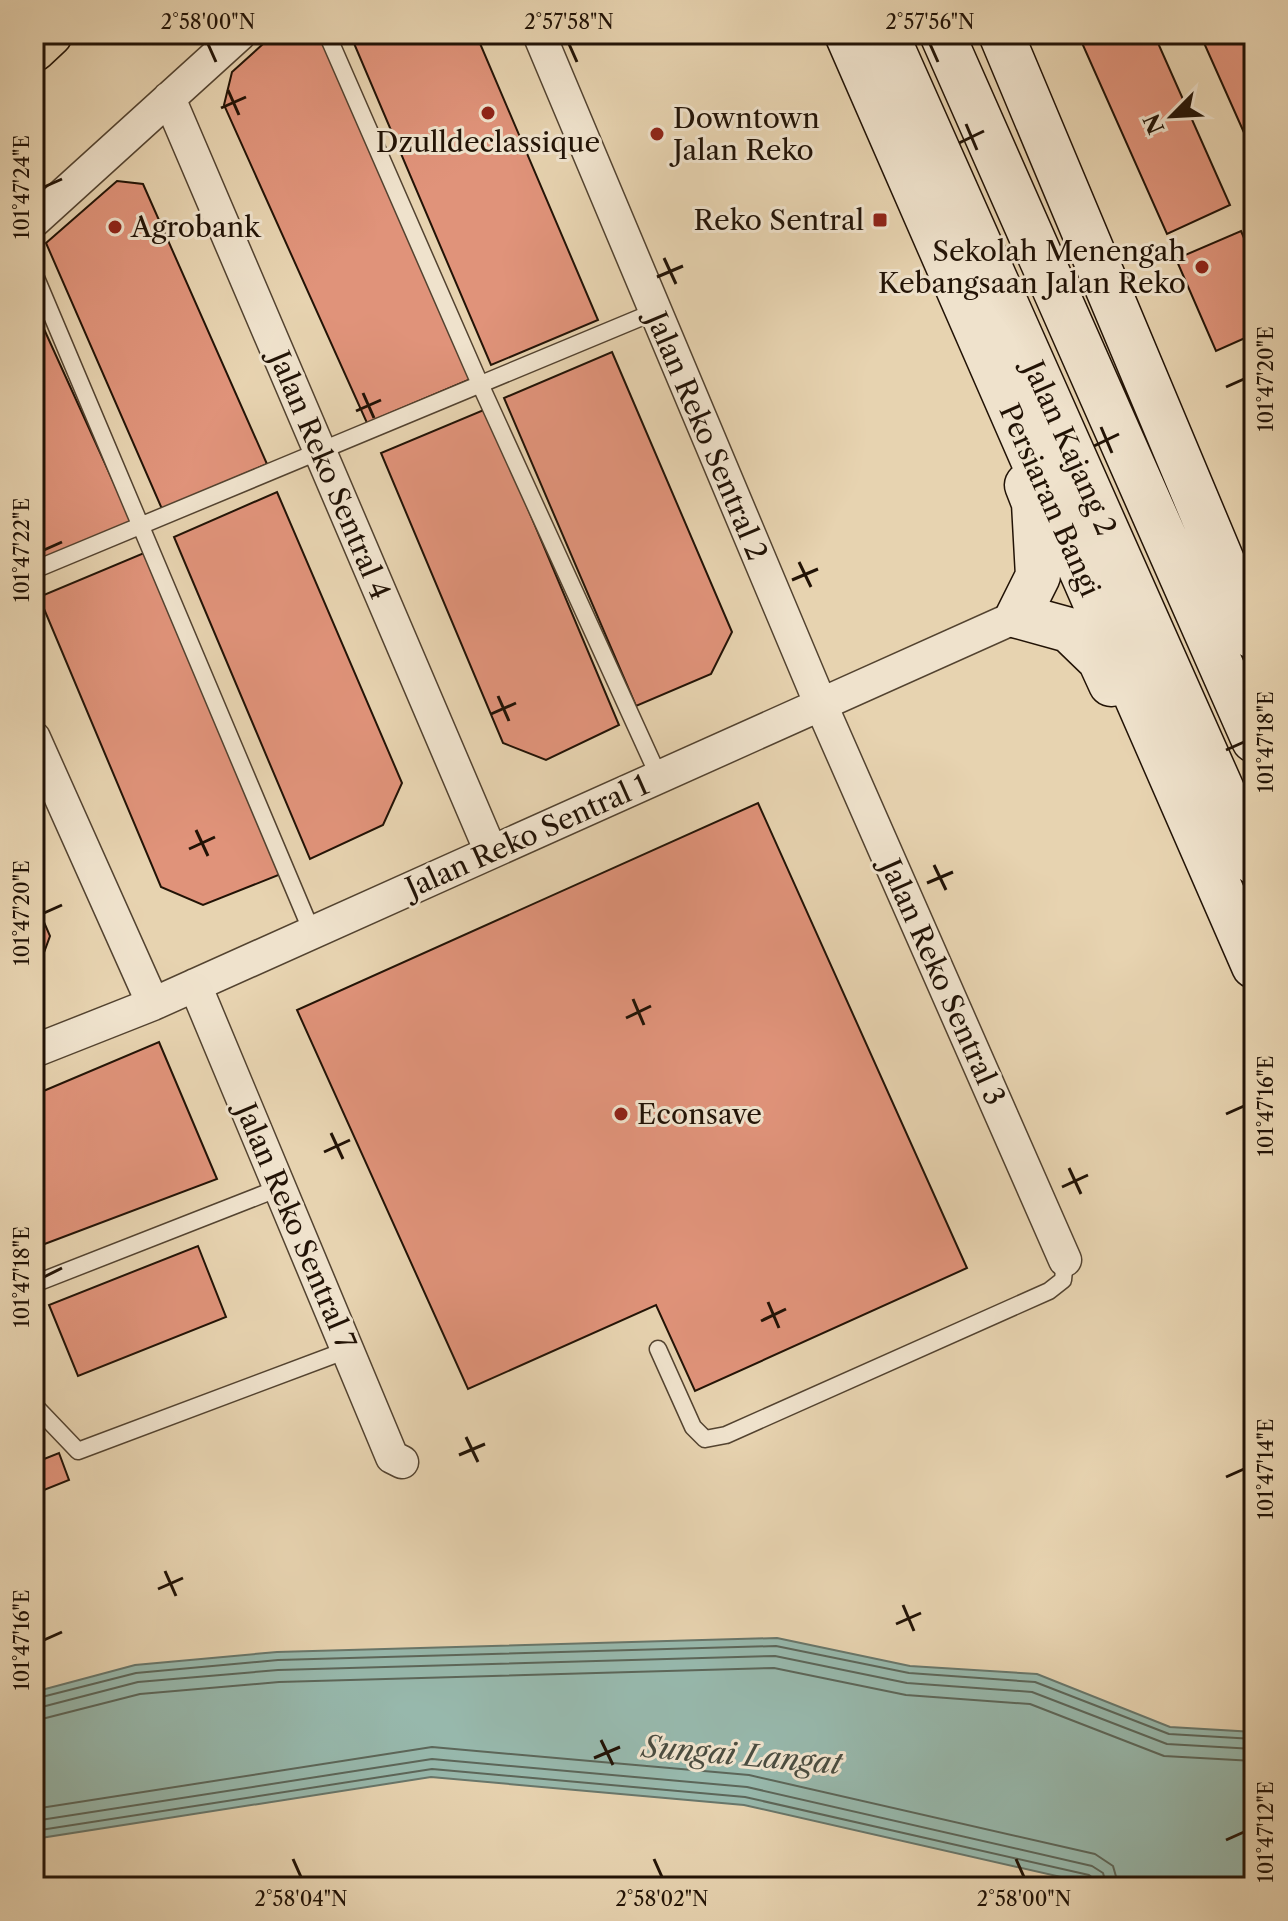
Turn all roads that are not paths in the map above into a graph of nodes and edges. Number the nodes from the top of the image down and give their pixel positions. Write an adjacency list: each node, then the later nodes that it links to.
1 (50, 34): 9 (main road)
2 (240, 34): 10 (street)
3 (327, 34): 15 (lane)
4 (539, 34): 14 (street, Jalan Reko Sentral 2)
5 (847, 34): 13 (main road, Persiaran Bangi)
6 (886, 34): 26 (main road, Jalan Kajang 2)
7 (942, 34): 23 (main road, Jalan Kajang 2)
8 (1001, 34): 20 (main road)
9 (34, 49)
10 (169, 98): 11 (street); 16 (street, Jalan Reko Sentral 4)
11 (34, 221)
12 (34, 273): 17 (lane)
13 (967, 309): 19 (main road); 28 (main road, Persiaran Bangi)
14 (654, 312): 15 (lane); 21 (street, Jalan Reko Sentral 2)
15 (480, 384): 16 (lane); 24 (lane)
16 (320, 451): 17 (lane); 25 (street, Jalan Reko Sentral 4)
17 (141, 526): 18 (lane); 27 (lane)
18 (34, 570)
19 (1018, 616): 21 (street, Jalan Reko Sentral 1); 28 (main road)
20 (1254, 637)
21 (821, 705): 24 (street, Jalan Reko Sentral 1); 33 (street, Jalan Reko Sentral 3)
22 (34, 738): 30 (street)
23 (1254, 740)
24 (659, 777): 25 (street, Jalan Reko Sentral 1)
25 (491, 852): 27 (street, Jalan Reko Sentral 1)
26 (1254, 862)
27 (312, 932): 29 (street, Jalan Reko Sentral 1)
28 (1248, 953)
29 (195, 985): 30 (street, Jalan Reko Sentral 1); 32 (street, Jalan Reko Sentral 7)
30 (153, 1004): 31 (street, Jalan Reko Sentral 1)
31 (34, 1051)
32 (279, 1188): 34 (lane); 36 (street, Jalan Reko Sentral 7)
33 (1065, 1260): 35 (lane)
34 (34, 1284)
35 (658, 1349)
36 (347, 1350): 37 (lane); 38 (street, Jalan Reko Sentral 7)
37 (34, 1405)
38 (402, 1462)

